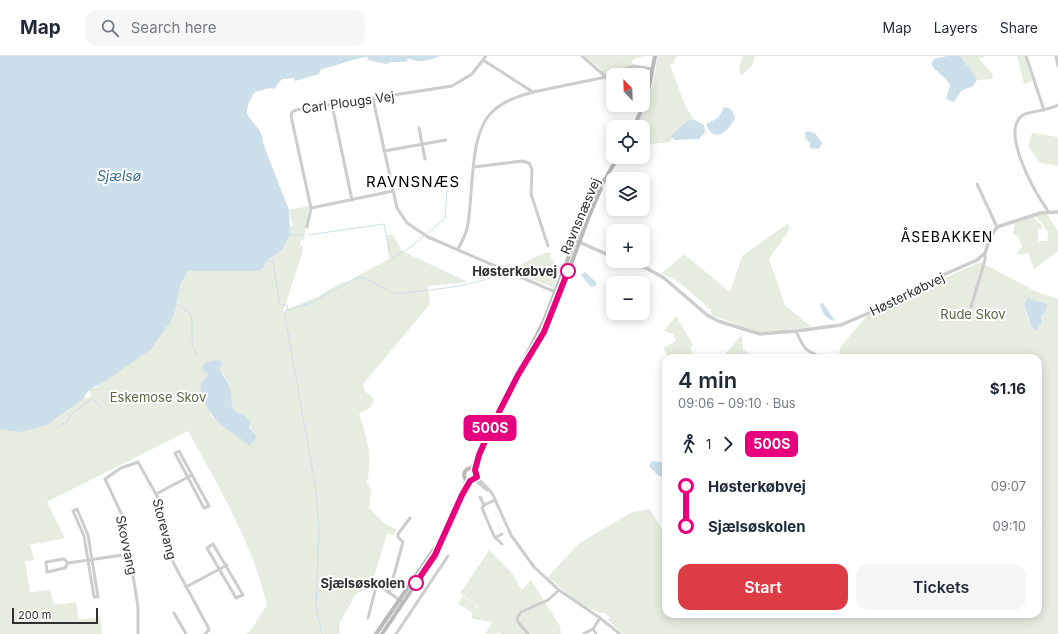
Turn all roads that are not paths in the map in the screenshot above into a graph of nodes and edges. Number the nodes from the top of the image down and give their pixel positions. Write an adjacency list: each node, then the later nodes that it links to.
1 (486, 56): 6 (street, Carl Plougs Vej)
2 (582, 56): 12 (street)
3 (655, 56): 11 (main road)
4 (1026, 56): 17 (street)
5 (1056, 56): 7 (street)
6 (484, 60): 13 (street); 14 (street, Carl Plougs Vej)
7 (1058, 66)
8 (628, 68): 9 (street)
9 (646, 68)
10 (650, 69): 11 (street)
11 (653, 69): 18 (main road)
12 (606, 77): 13 (street)
13 (533, 92): 25 (street)
14 (373, 99): 16 (street, Carl Plougs Vej); 22 (street)
15 (1058, 104): 17 (street)
16 (332, 105): 28 (street); 29 (street, Carl Plougs Vej)
17 (1044, 110): 30 (street)
18 (637, 120)
19 (419, 128): 21 (street)
20 (446, 140): 21 (street)
21 (422, 144): 22 (street); 23 (street)
22 (384, 151): 27 (street)
23 (425, 159)
24 (614, 164): 34 (main road, Ravnsnæsvej)
25 (474, 167): 35 (street); 36 (street)
26 (977, 184): 33 (street)
27 (393, 191): 28 (street); 36 (street)
28 (352, 200): 29 (street)
29 (311, 208): 32 (street, Carl Plougs Vej)
30 (1048, 211): 31 (street); 33 (street)
31 (1058, 212)
32 (307, 227)
33 (997, 227): 37 (street)
34 (576, 241): 38 (street); 40 (main road, Ravnsnæsvej)
35 (548, 246)
36 (458, 249): 40 (street)
37 (985, 253): 41 (street); 42 (street, Høsterkøbvej)
38 (606, 255)
39 (646, 268): 42 (street, Høsterkøbvej)
40 (558, 293): 45 (main road, Ravnsnæsvej)
41 (971, 306)
42 (796, 331): 43 (street)
43 (816, 354)
44 (121, 468): 49 (street, Storevang); 57 (street, Skovvang)
45 (473, 469): 48 (main road); 48 (main road, Ravnsnæsvej)
46 (192, 475): 47 (street); 47 (street); 47 (street)
47 (188, 478): 49 (street)
48 (472, 479): 51 (street); 66 (main road)
49 (156, 494): 63 (street, Storevang)
50 (480, 497): 52 (street)
51 (495, 500): 52 (street); 64 (street)
52 (484, 505): 55 (street)
53 (410, 518): 65 (street)
54 (502, 534): 55 (street)
55 (495, 538): 56 (street)
56 (502, 544)
57 (130, 554): 59 (street); 71 (street, Skovvang)
58 (448, 556): 76 (street)
59 (90, 560): 59 (street); 59 (street); 60 (street)
60 (68, 563): 60 (street)
61 (226, 565): 62 (street); 62 (street); 62 (street)
62 (220, 568): 63 (street)
63 (186, 587): 73 (street, Storevang)
64 (558, 590): 69 (street); 77 (street)
65 (389, 593): 66 (street); 68 (street)
66 (401, 601): 74 (main road); 75 (main road)
67 (174, 613): 72 (street)
68 (368, 618)
69 (600, 618): 70 (street); 80 (street)
70 (593, 629): 78 (street); 79 (street)
71 (138, 634)
72 (186, 634)
73 (206, 634)
74 (376, 634)
75 (382, 634)
76 (396, 634)
77 (528, 634)
78 (584, 634)
79 (596, 634)
80 (620, 634)

